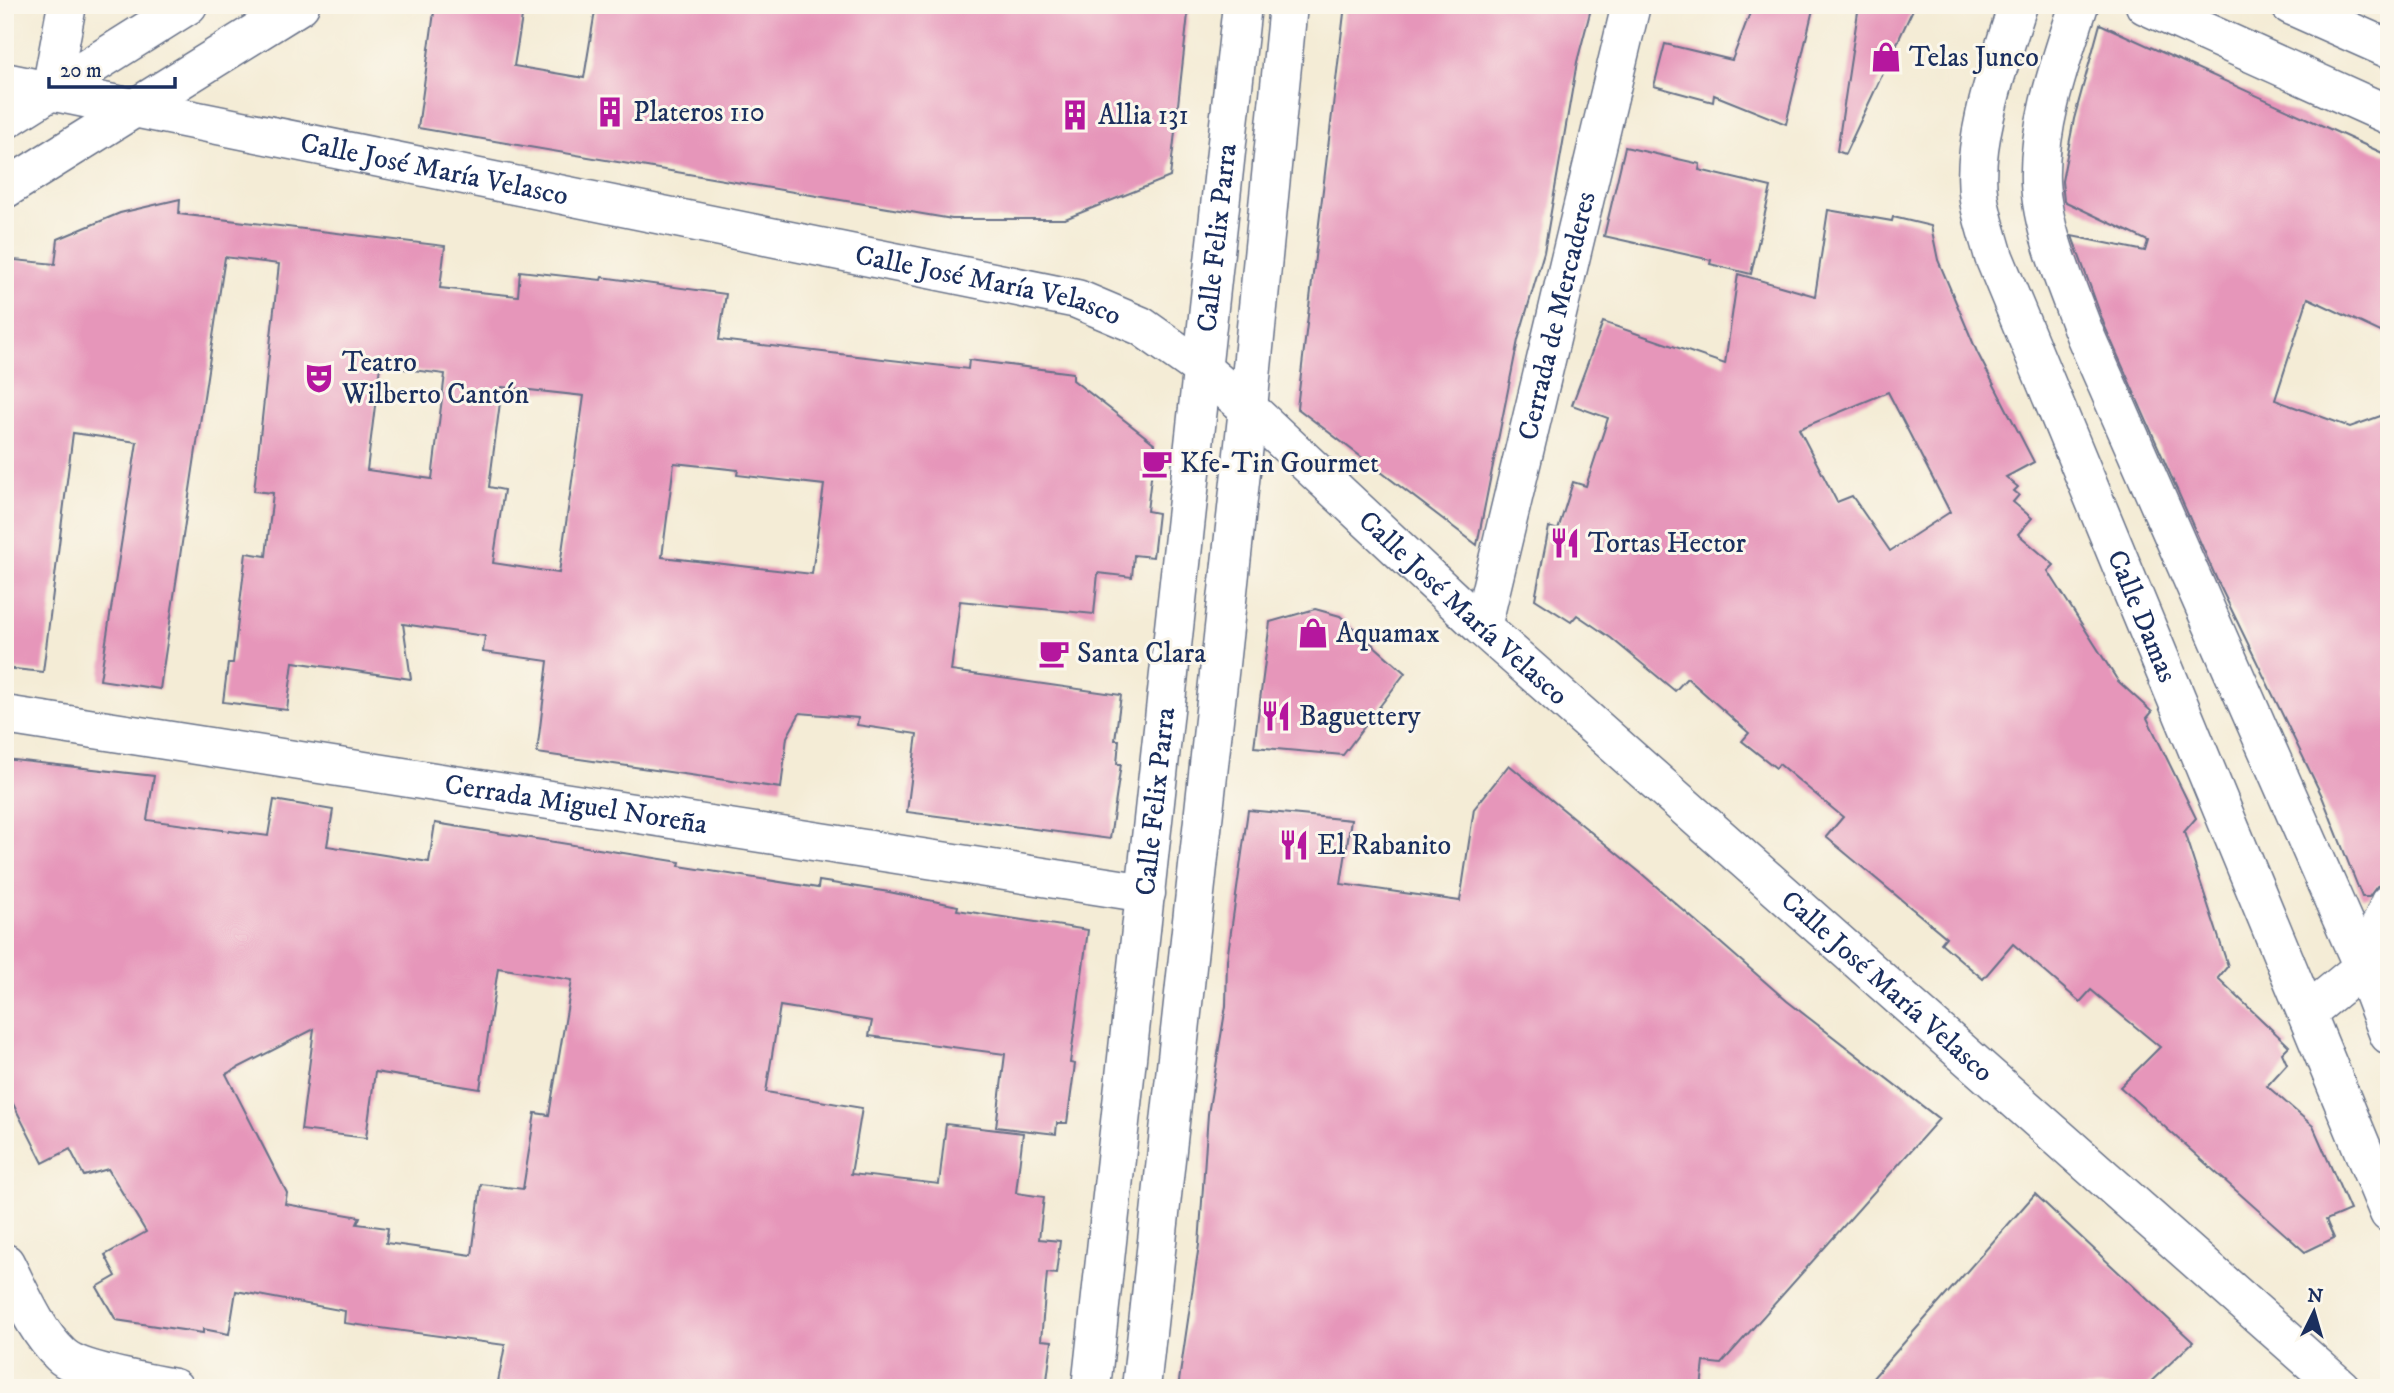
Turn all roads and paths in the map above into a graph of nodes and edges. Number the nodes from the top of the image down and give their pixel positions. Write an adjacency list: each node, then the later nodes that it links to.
1 (67, 5): 13 (street)
2 (188, 5): 13 (street)
3 (300, 5): 14 (street)
4 (1242, 5): 18 (street, Calle Felix Parra)
5 (1288, 5): 19 (street, Calle Felix Parra)
6 (1631, 5): 20 (street, Cerrada de Mercaderes)
7 (2018, 5): 25 (street, Calle Damas)
8 (2079, 5): 24 (street, Calle Damas)
9 (2145, 5): 15 (street)
10 (2290, 5): 11 (street)
11 (2389, 48)
12 (5, 82): 13 (street, Calle José María Velasco)
13 (51, 90): 14 (street, Calle José María Velasco); 16 (street)
14 (134, 106): 17 (street); 18 (street, Calle José María Velasco)
15 (2389, 115)
16 (5, 120)
17 (5, 189)
18 (1202, 369): 19 (street, Calle José María Velasco); 22 (street, Calle Felix Parra)
19 (1248, 408): 20 (street, Calle José María Velasco); 32 (street, Calle Felix Parra)
20 (1482, 627): 29 (street, Calle José María Velasco)
21 (5, 715): 22 (street, Cerrada Miguel Noreña)
22 (1146, 893): 31 (street, Calle Felix Parra)
23 (2389, 903): 24 (street)
24 (2363, 967): 25 (street); 26 (street, Calle Damas)
25 (2308, 1012): 27 (street, Calle Damas)
26 (2389, 1035)
27 (2389, 1213)
28 (5, 1263): 30 (street)
29 (2333, 1380): 33 (street)
30 (174, 1388)
31 (1091, 1388)
32 (1141, 1388)
33 (2358, 1388)

